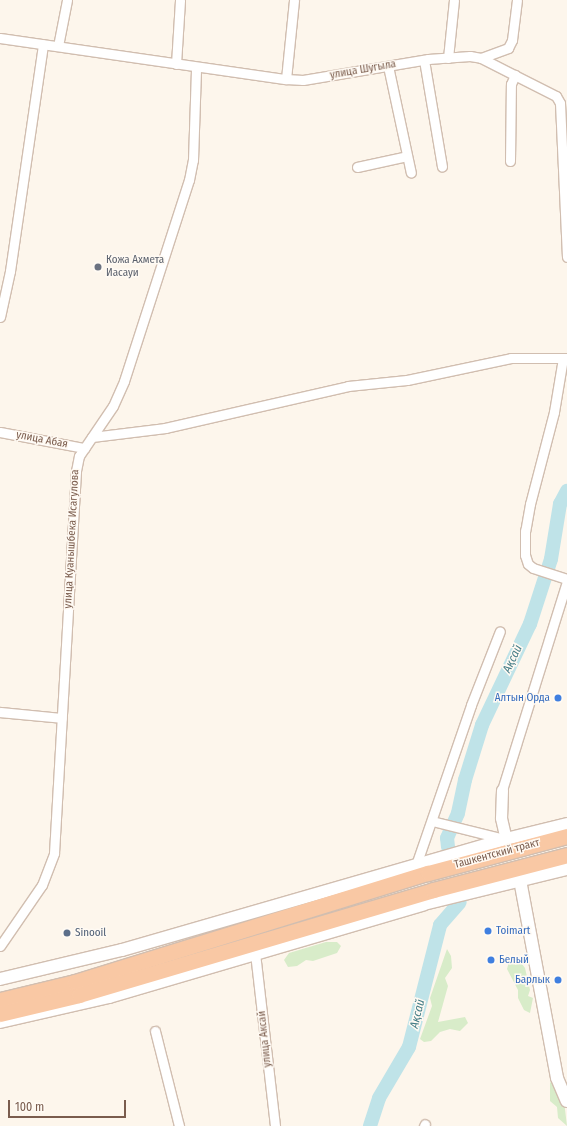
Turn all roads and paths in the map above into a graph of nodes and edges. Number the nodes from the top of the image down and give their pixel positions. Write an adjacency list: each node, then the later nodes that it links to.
1 (67, 0): 8 (street)
2 (180, 0): 12 (street)
3 (294, 0): 16 (street)
4 (454, 0): 9 (street)
5 (517, 0): 10 (street)
6 (0, 38): 7 (street, улица Шугыла)
7 (43, 44): 8 (street, улица Шугыла); 24 (street)
8 (58, 46): 12 (street, улица Шугыла)
9 (448, 58): 10 (street, улица Шугыла); 11 (street, улица Шугыла)
10 (482, 58): 15 (street, улица Шугыла)
11 (424, 60): 13 (street, улица Шугыла); 20 (street)
12 (176, 64): 14 (street, улица Шугыла)
13 (388, 66): 16 (street, улица Шугыла); 18 (street)
14 (196, 68): 16 (street, улица Шугыла); 27 (street, улица Куанышбека Исагулова)
15 (515, 75): 17 (street, улица Шугыла); 19 (street)
16 (286, 80)
17 (564, 129): 23 (street, улица Шугыла)
18 (407, 156): 21 (street); 22 (street)
19 (510, 161)
20 (442, 166)
21 (357, 167)
22 (411, 173)
23 (567, 257)
24 (0, 317)
25 (565, 358): 27 (street); 29 (street)
26 (0, 432): 28 (street, улица Абая)
27 (92, 437): 28 (street, улица Куанышбека Исагулова)
28 (84, 448): 32 (street, улица Куанышбека Исагулова)
29 (567, 580): 33 (street)
30 (500, 631): 34 (street)
31 (0, 712): 32 (street)
32 (62, 718): 42 (street, улица Куанышбека Исагулова)
33 (502, 790): 37 (street)
34 (432, 821): 37 (street); 39 (street)
35 (567, 824): 37 (main road)
36 (567, 836): 39 (highway, Ташкентский тракт)
37 (506, 839): 39 (main road)
38 (567, 855): 46 (highway)
39 (425, 866): 44 (main road); 45 (highway, Ташкентский тракт)
40 (567, 869): 41 (main road)
41 (520, 880): 43 (main road); 49 (main road)
42 (0, 946)
43 (255, 953): 47 (main road); 51 (street, улица Аксай)
44 (0, 979)
45 (0, 1000)
46 (0, 1014)
47 (0, 1022)
48 (156, 1031): 50 (street)
49 (567, 1101)
50 (179, 1126)
51 (275, 1126)

